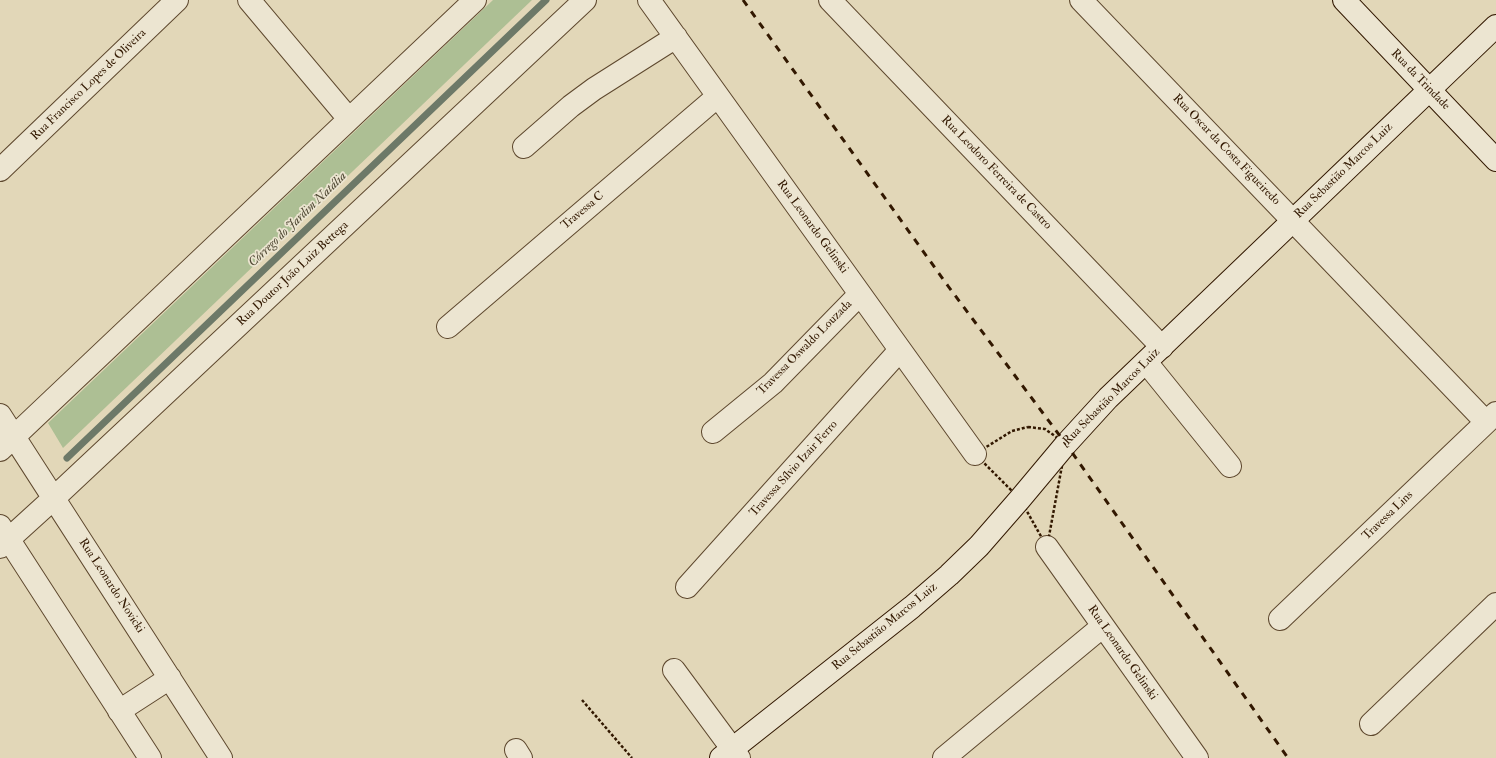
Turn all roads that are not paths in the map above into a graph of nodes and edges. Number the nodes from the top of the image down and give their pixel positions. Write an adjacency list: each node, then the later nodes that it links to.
1 (177, 0): 16 (street, Rua Francisco Lopes de Oliveira)
2 (249, 0): 13 (street)
3 (475, 0): 13 (street)
4 (584, 0): 29 (street, Rua Doutor João Luiz Bettega)
5 (649, 0): 10 (street, Rua Leonardo Gelinski)
6 (830, 0): 20 (street, Rua Leodoro Ferreira de Castro)
7 (1081, 0): 17 (street, Rua Oscar da Costa Figueiredo)
8 (1344, 0): 11 (street, Rua da Trindade)
9 (1496, 26): 11 (street, Rua Sebastião Marcos Luiz)
10 (676, 37): 12 (street, Rua Leonardo Gelinski); 14 (street)
11 (1429, 90): 15 (street, Rua da Trindade); 17 (street, Rua Sebastião Marcos Luiz)
12 (718, 96): 18 (street, Rua Leonardo Gelinski); 19 (street, Travessa C)
13 (349, 119): 26 (street)
14 (524, 147)
15 (1496, 160)
16 (0, 170)
17 (1293, 221): 20 (street, Rua Sebastião Marcos Luiz); 24 (street, Rua Oscar da Costa Figueiredo)
18 (860, 294): 21 (street, Rua Leonardo Gelinski); 25 (street, Travessa Oswaldo Louzada)
19 (448, 327)
20 (1162, 347): 22 (street, Rua Sebastião Marcos Luiz)
21 (900, 350): 27 (street, Rua Leonardo Gelinski); 32 (street, Travessa Sílvio Izair Ferro)
22 (1146, 362): 28 (street); 40 (street, Rua Sebastião Marcos Luiz)
23 (0, 415): 26 (street, Rua Leonardo Novicki)
24 (1491, 417): 34 (street, Travessa Lins)
25 (713, 432)
26 (7, 443): 29 (street, Rua Leonardo Novicki)
27 (975, 454)
28 (1230, 466)
29 (54, 498): 30 (street, Rua Doutor João Luiz Bettega); 37 (street, Rua Leonardo Novicki)
30 (3, 537): 38 (street)
31 (1047, 547): 35 (street, Rua Leonardo Gelinski)
32 (687, 587)
33 (1496, 604): 39 (street)
34 (1280, 619)
35 (1103, 626): 43 (street); 44 (street, Rua Leonardo Gelinski)
36 (674, 670): 40 (street)
37 (170, 678): 38 (street); 42 (street, Rua Leonardo Novicki)
38 (119, 711): 41 (street)
39 (1371, 724)
40 (731, 755)
41 (150, 758)
42 (222, 758)
43 (944, 758)
44 (1197, 758)

